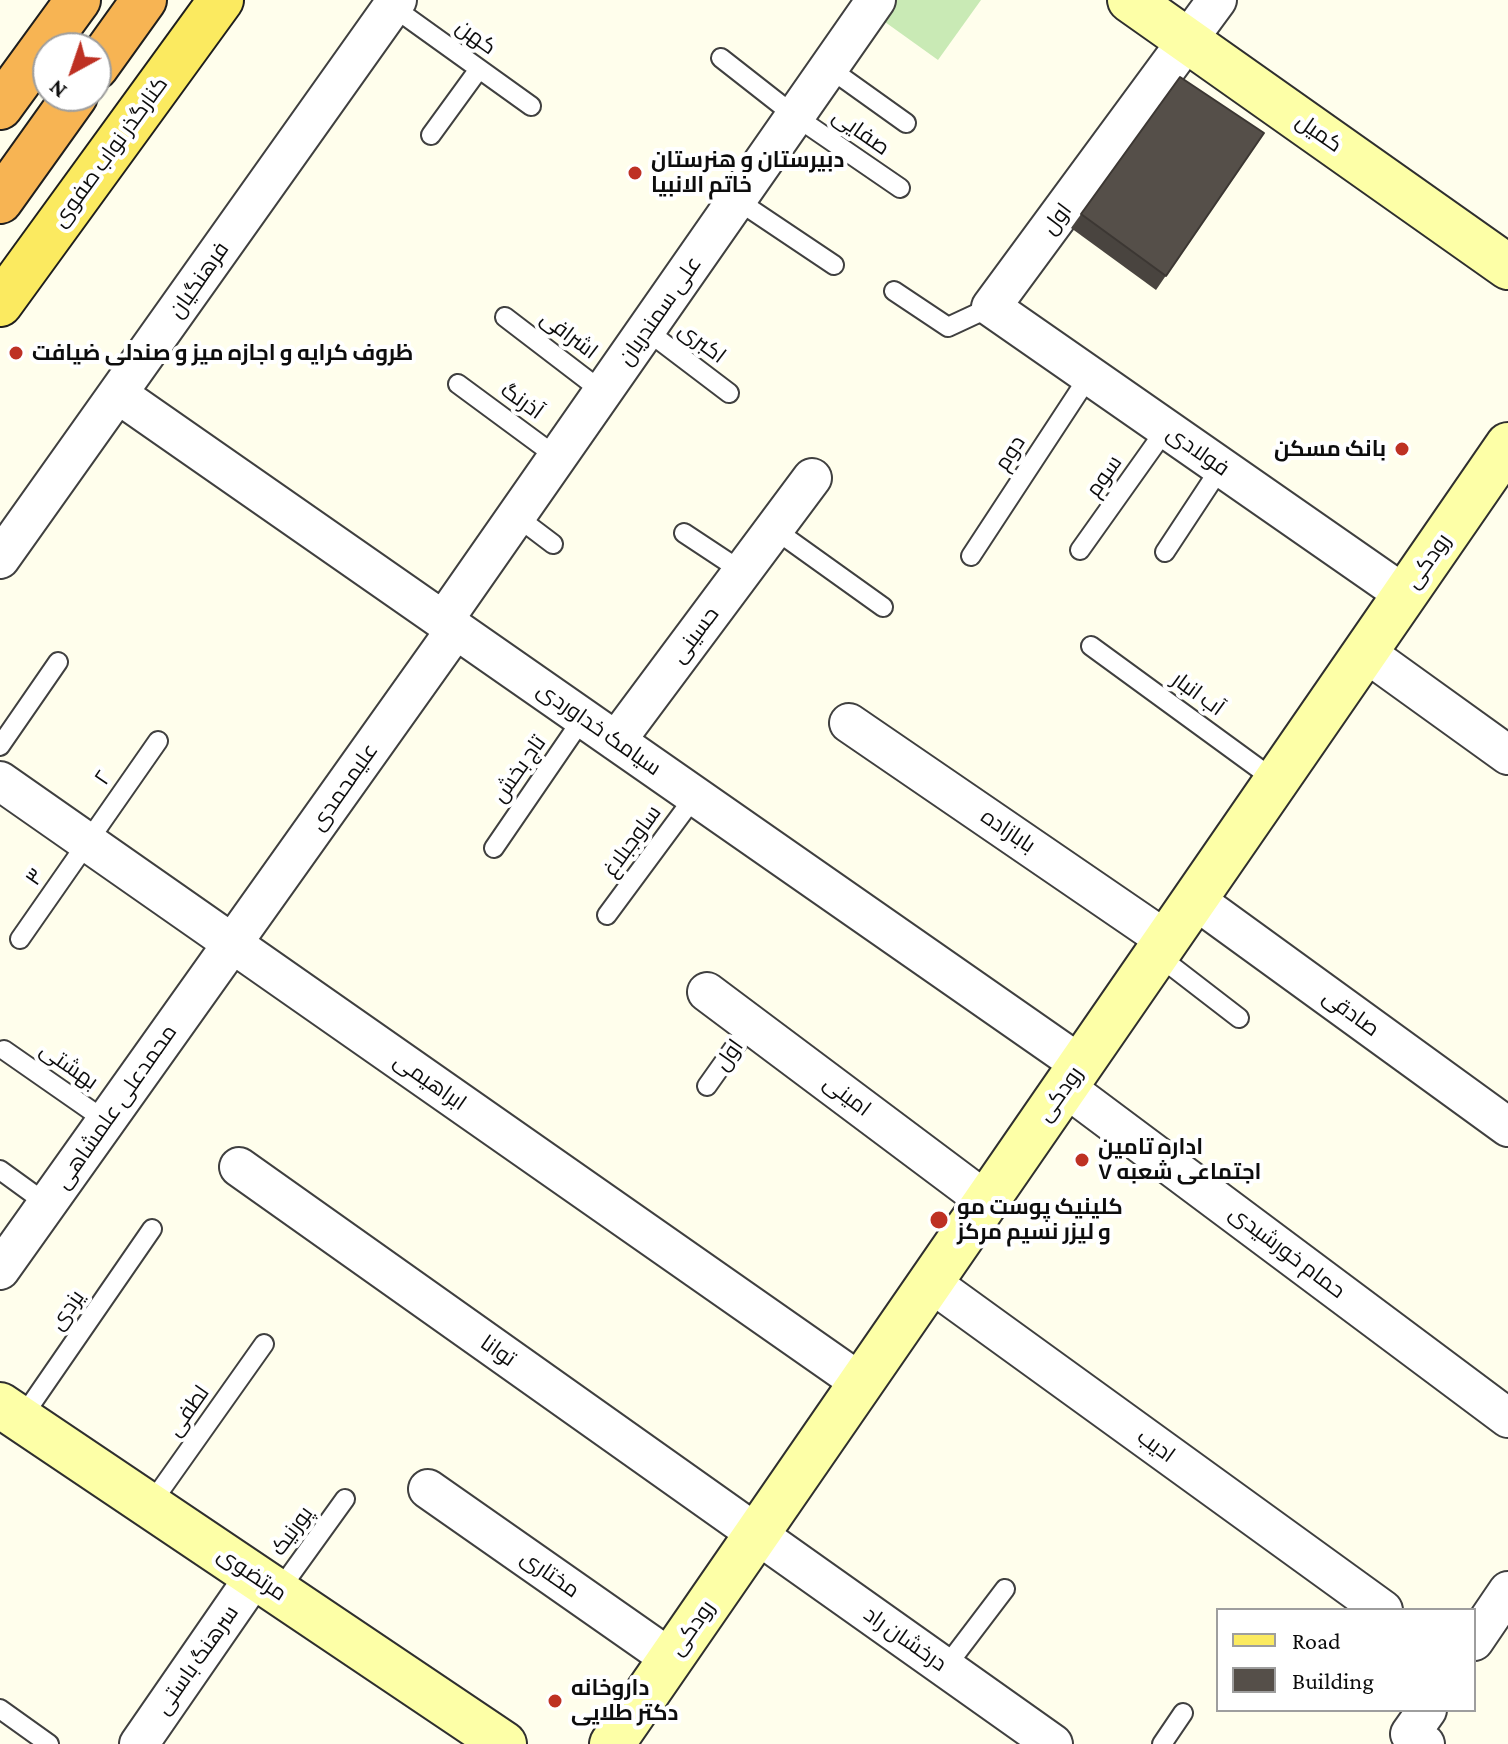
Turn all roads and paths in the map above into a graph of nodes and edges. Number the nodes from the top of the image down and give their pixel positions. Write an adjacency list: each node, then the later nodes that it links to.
1 (78, 0): 14 (highway)
2 (144, 0): 9 (highway)
3 (221, 0): 25 (main road, کنارگذر نواب صفوی)
4 (876, 0): 11 (street, علی سمندریان)
5 (1130, 0): 8 (main road, کمیل)
6 (1217, 0): 8 (street, اول)
7 (395, 3): 12 (lane, کهن); 33 (street, فرهنگیان)
8 (1192, 21): 23 (main road, کمیل); 26 (street, اول)
9 (112, 45)
10 (721, 58): 16 (lane, صفایی)
11 (829, 68): 16 (street, علی سمندریان); 17 (lane)
12 (479, 69): 13 (lane, کهن); 18 (lane)
13 (531, 106)
14 (0, 107)
15 (64, 112): 21 (highway)
16 (795, 116): 19 (lane, صفایی); 20 (street, علی سمندریان)
17 (906, 123)
18 (431, 135)
19 (900, 188)
20 (737, 200): 22 (lane); 28 (street, علی سمندریان)
21 (0, 201)
22 (834, 265)
23 (1508, 267)
24 (894, 291): 26 (lane, اول)
25 (0, 304)
26 (991, 307): 29 (street, فولادی)
27 (505, 317): 31 (lane, اشرافی)
28 (646, 330): 31 (street, علی سمندریان); 32 (lane, اکبری)
29 (1089, 376): 34 (street, فولادی); 45 (lane, دوم)
30 (458, 384): 36 (lane, آذرنگ)
31 (603, 392): 36 (street, علی سمندریان)
32 (729, 393)
33 (118, 394): 46 (street, فرهنگیان); 50 (street, سیامک خداوردی)
34 (1166, 429): 37 (street, فولادی); 43 (lane, سوم)
35 (1508, 445): 48 (main road, رودکی)
36 (557, 457): 39 (street, علی سمندریان)
37 (1221, 467): 44 (lane); 48 (street, فولادی)
38 (812, 478): 40 (street, حسینی)
39 (516, 516): 42 (lane); 50 (street, علی سمندریان)
40 (774, 529): 47 (street, حسینی); 49 (lane)
41 (684, 533): 47 (lane)
42 (553, 544)
43 (1080, 550)
44 (1165, 552)
45 (971, 556)
46 (0, 559)
47 (743, 572): 57 (street, حسینی)
48 (1405, 595): 52 (main road, رودکی)
49 (883, 607)
50 (450, 625): 54 (street, سیامک خداوردی); 68 (street, علیمحمدی)
51 (1091, 646): 60 (lane, آب انبار)
52 (1365, 652): 59 (street); 60 (main road, رودکی)
53 (58, 662): 58 (lane)
54 (583, 718): 57 (street, سیامک خداوردی); 64 (lane, تاج بخش)
55 (849, 723): 69 (street, بابازاده)
56 (158, 741): 63 (lane, ۲)
57 (616, 741): 62 (street, سیامک خداوردی)
58 (0, 746)
59 (1508, 755)
60 (1277, 781): 65 (main road, رودکی)
61 (2, 786): 63 (street, ابراهیمی)
62 (695, 796): 66 (lane, ساوجبلاغ); 74 (street, سیامک خداوردی)
63 (88, 843): 67 (lane, ۳); 68 (street, ابراهیمی)
64 (494, 848)
65 (1194, 899): 69 (main road, رودکی); 77 (street, صادقی)
66 (607, 915)
67 (20, 939)
68 (232, 944): 76 (street, محمدعلی علمشاهی); 86 (street, ابراهیمی)
69 (1161, 947): 71 (lane); 74 (main road, رودکی)
70 (707, 992): 72 (street, امینی)
71 (1239, 1018)
72 (751, 1024): 75 (lane, اول); 80 (street, امینی)
73 (4, 1050): 76 (lane, بهشتی)
74 (1073, 1076): 80 (main road, رودکی); 88 (street, حمام خورشیدی)
75 (707, 1086)
76 (106, 1121): 81 (street, محمدعلی علمشاهی)
77 (1508, 1127)
78 (239, 1167): 92 (street, توانا)
79 (0, 1170): 81 (lane)
80 (986, 1201): 84 (main road, رودکی)
81 (47, 1204): 83 (street, محمدعلی علمشاهی)
82 (152, 1229): 87 (lane, یزدی)
83 (0, 1270)
84 (930, 1282): 86 (main road, رودکی); 96 (street, ادیب)
85 (264, 1344): 91 (lane, لطفی)
86 (861, 1383): 92 (main road, رودکی)
87 (10, 1412): 91 (main road, مرتضوی)
88 (1508, 1418)
89 (428, 1489): 98 (street, مختاری)
90 (345, 1499): 93 (lane, پورنیک)
91 (150, 1506): 93 (main road, مرتضوی)
92 (757, 1534): 98 (main road, رودکی); 99 (street, درخشان راد)
93 (266, 1584): 103 (street, سرهنگ باستی); 104 (main road, مرتضوی)
94 (1005, 1589): 99 (lane)
95 (1508, 1591): 97 (street)
96 (1380, 1608)
97 (1476, 1638)
98 (671, 1659): 105 (main road, رودکی)
99 (945, 1668): 106 (street, درخشان راد)
100 (0, 1709): 102 (lane)
101 (1183, 1713): 107 (lane)
102 (49, 1744)
103 (139, 1744)
104 (504, 1744)
105 (612, 1744)
106 (1053, 1744)
107 (1162, 1744)

